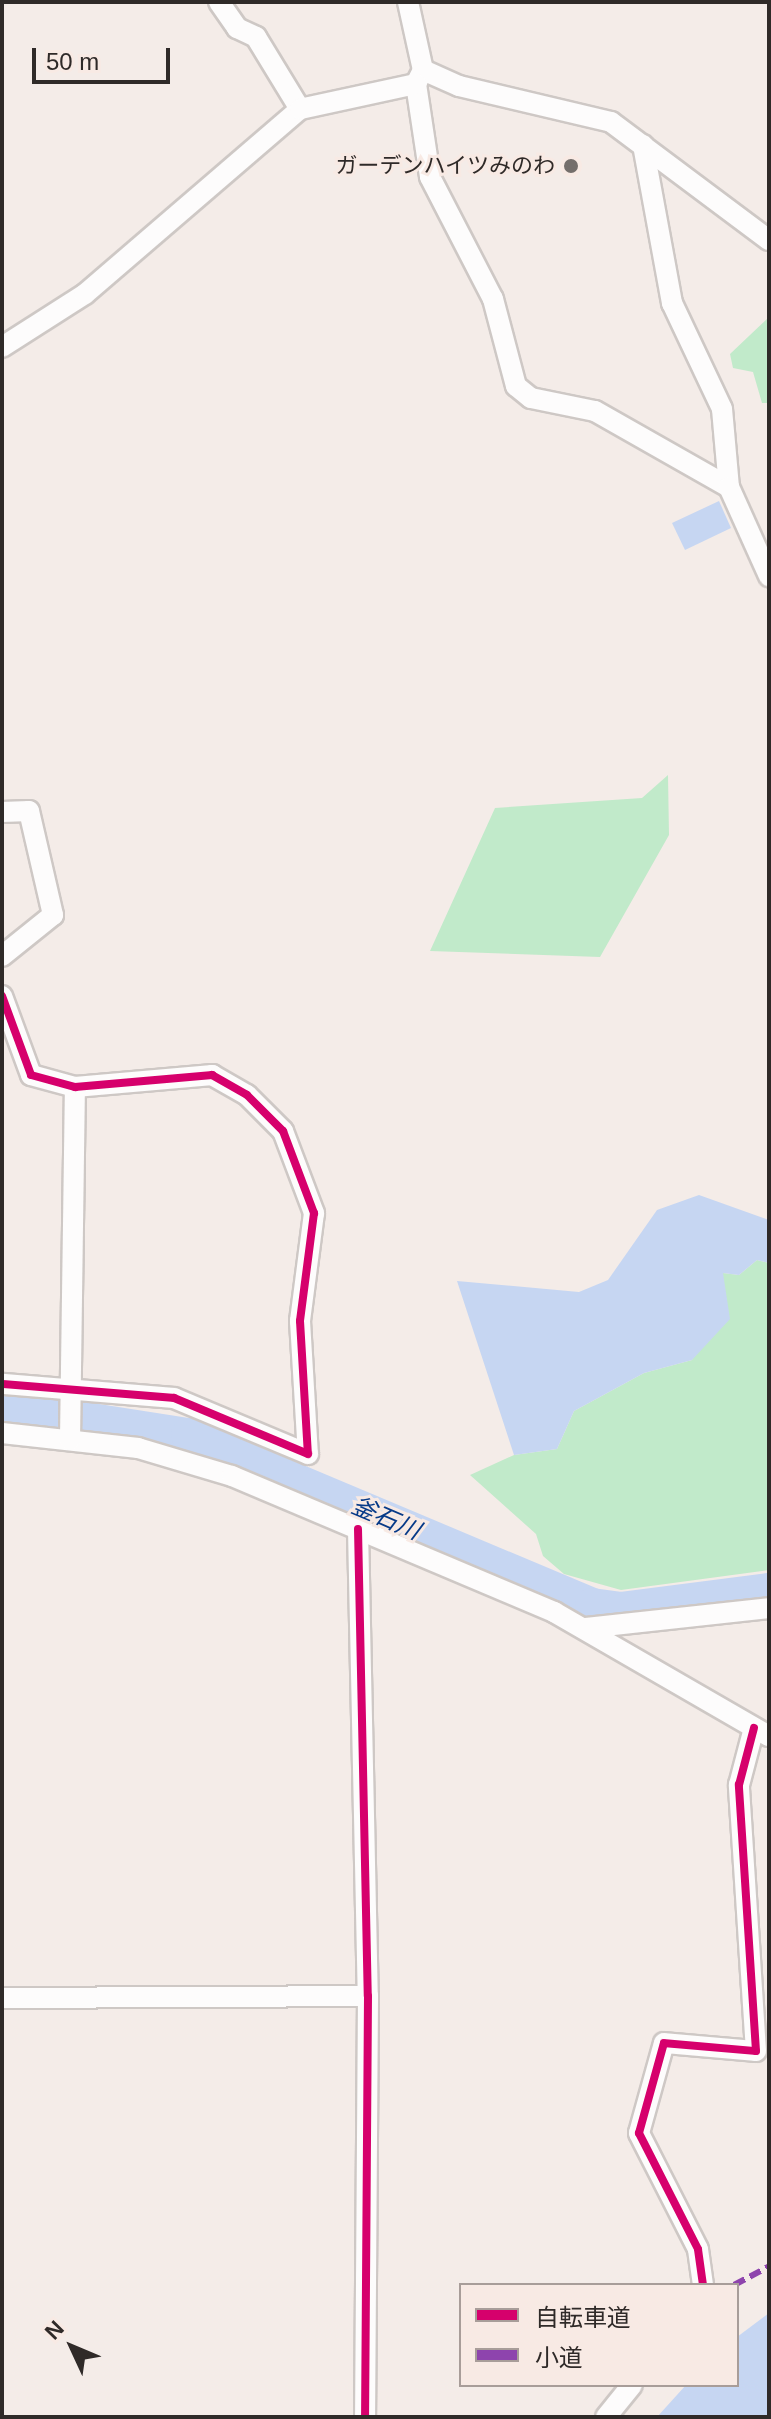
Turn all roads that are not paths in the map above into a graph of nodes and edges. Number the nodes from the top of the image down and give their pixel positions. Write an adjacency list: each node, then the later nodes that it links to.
1 (219, 2): 4 (street)
2 (408, 2): 3 (street)
3 (419, 77): 4 (street); 5 (street); 8 (street)
4 (300, 109): 7 (street)
5 (643, 145): 6 (street); 8 (street)
6 (769, 240)
7 (2, 347)
8 (729, 487): 9 (street)
9 (769, 576)
10 (2, 812): 11 (street)
11 (2, 956)
12 (2, 996): 13 (street)
13 (75, 1087): 15 (street); 15 (street)
14 (2, 1384): 15 (street)
15 (72, 1397): 17 (street)
16 (2, 1433): 17 (street)
17 (70, 1434): 18 (street)
18 (358, 1529): 20 (street); 22 (street)
19 (769, 1608): 20 (street)
20 (586, 1628): 21 (street)
21 (761, 1732): 24 (street)
22 (368, 1996): 23 (street); 26 (street)
23 (2, 1998)
24 (703, 2283)
25 (630, 2387): 27 (street)
26 (365, 2417)
27 (606, 2417)

